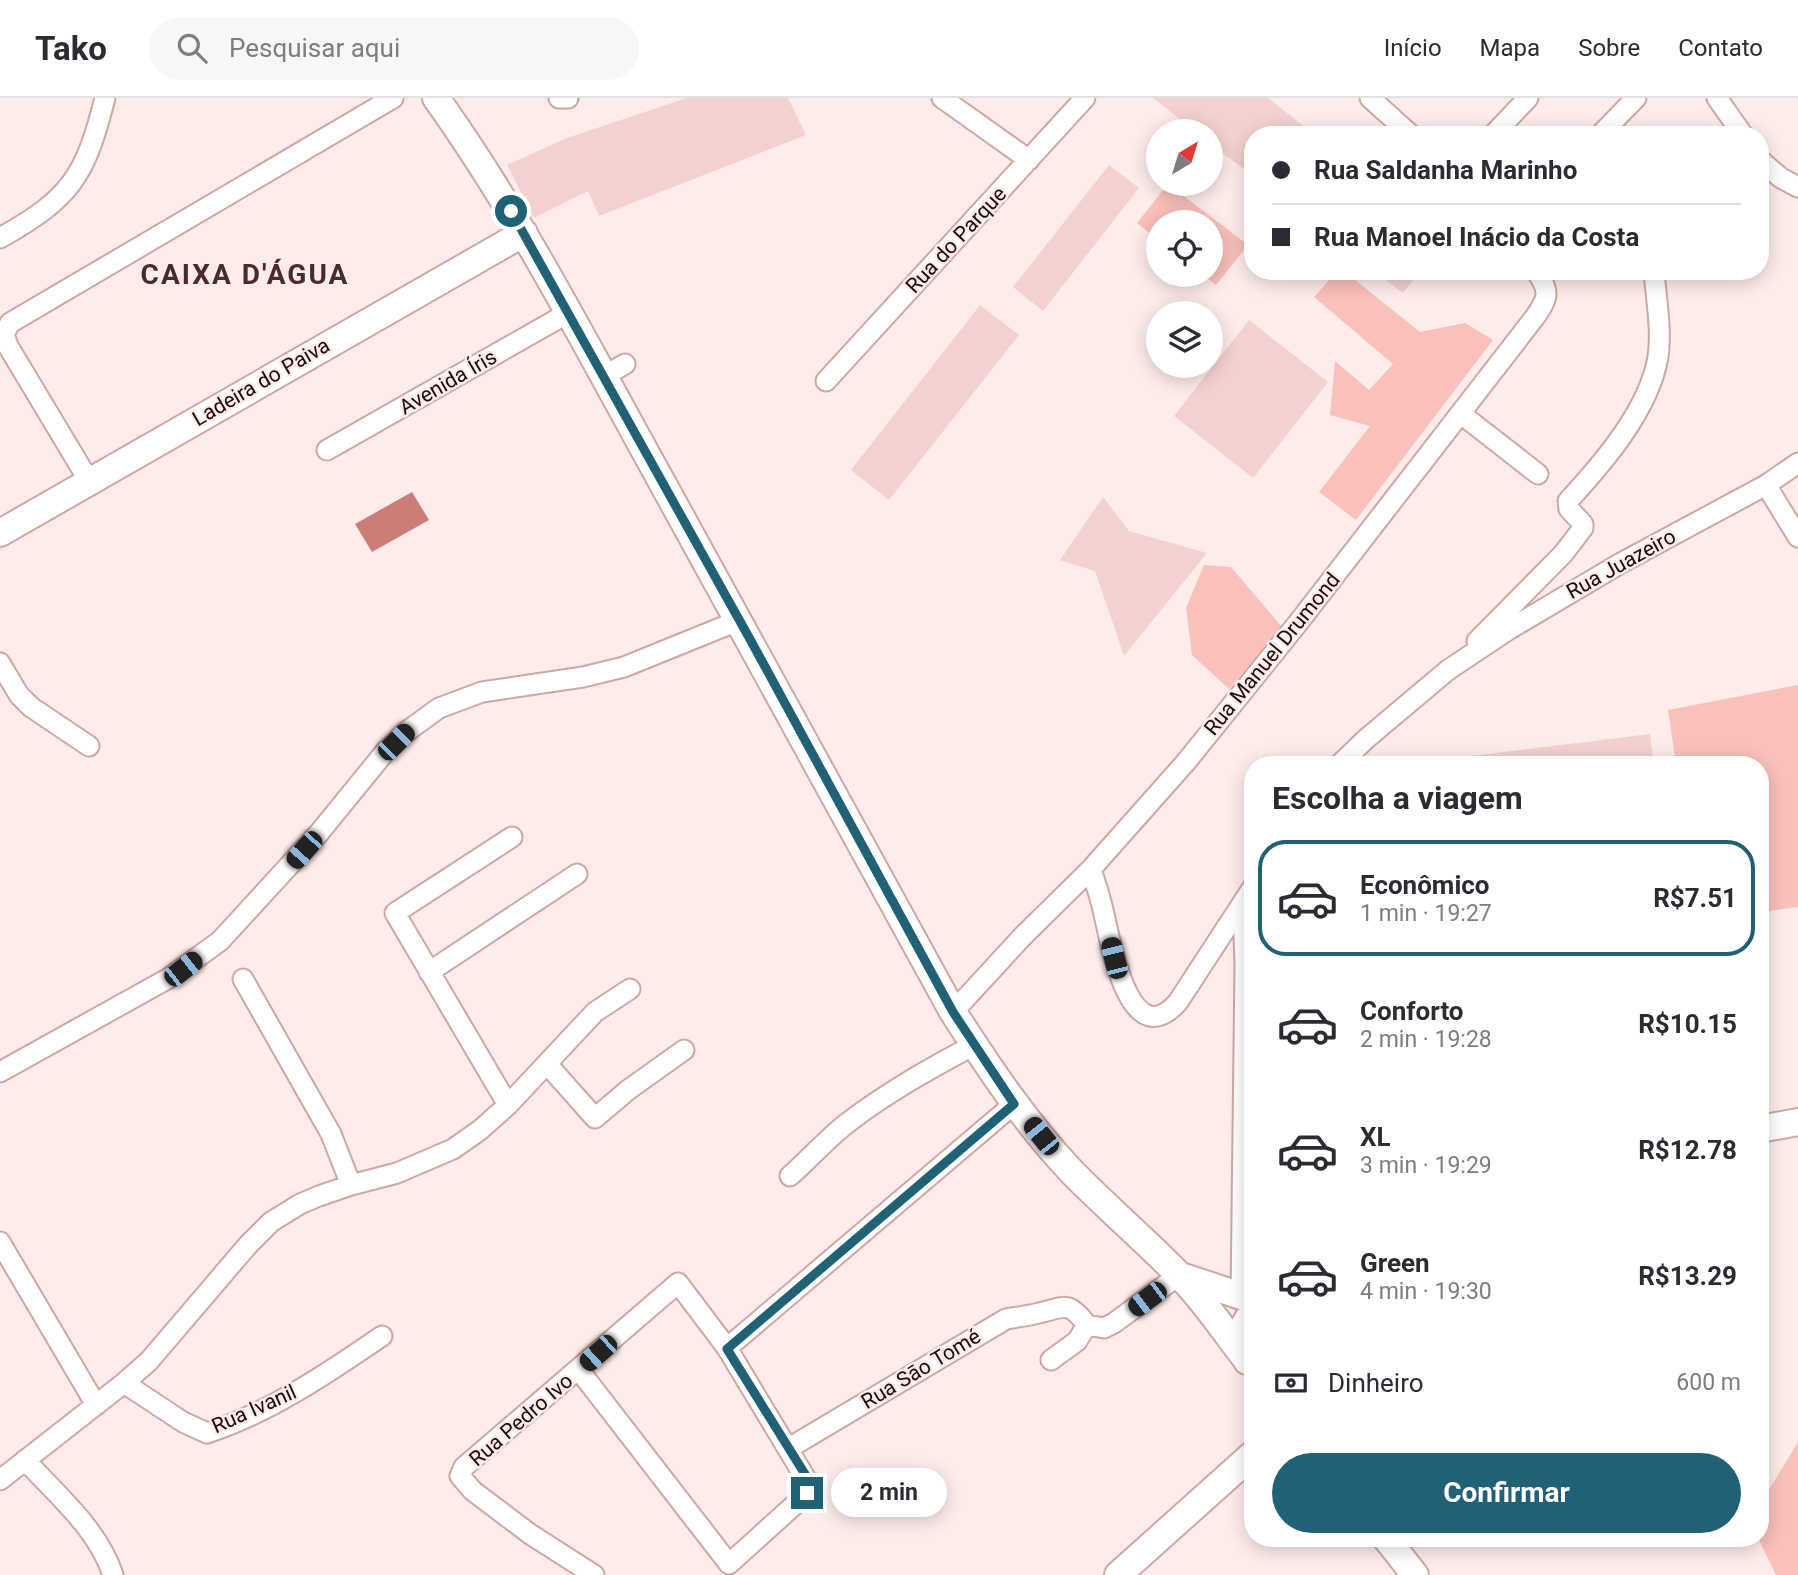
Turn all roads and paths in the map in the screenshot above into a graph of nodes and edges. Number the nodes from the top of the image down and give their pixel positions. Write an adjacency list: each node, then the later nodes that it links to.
1 (105, 98): 20 (street)
2 (393, 98): 29 (street)
3 (436, 98): 19 (main road)
4 (559, 98): 5 (street)
5 (568, 98)
6 (942, 98): 16 (street)
7 (1085, 98): 16 (street, Rua do Parque)
8 (1370, 98): 12 (street)
9 (1528, 98): 13 (street)
10 (1636, 98): 14 (street)
11 (1717, 98): 15 (street)
12 (1401, 126)
13 (1502, 126)
14 (1609, 126)
15 (1737, 126)
16 (1029, 160): 24 (street, Rua do Parque)
17 (1769, 168): 18 (street)
18 (1798, 187)
19 (524, 233): 23 (main road); 29 (main road, Ladeira do Paiva)
20 (0, 238)
21 (1542, 280): 25 (street, Rua Manuel Drumond)
22 (1655, 280): 35 (street, Rua Juazeiro)
23 (568, 313): 26 (street, Avenida Íris); 33 (main road)
24 (826, 381)
25 (1461, 414): 28 (street); 39 (street, Rua Manuel Drumond)
26 (327, 450)
27 (1798, 463): 30 (street, Rua Juazeiro)
28 (1538, 474)
29 (89, 481): 31 (main road, Ladeira do Paiva)
30 (1766, 485): 32 (street); 35 (street, Rua Juazeiro)
31 (0, 533)
32 (1798, 537)
33 (740, 620): 45 (main road); 49 (street)
34 (0, 663): 36 (street)
35 (1448, 670): 37 (street, Rua Juazeiro)
36 (89, 746)
37 (1348, 756)
38 (512, 837): 42 (street)
39 (1091, 869): 41 (street); 45 (street, Rua Manuel Drumond)
40 (576, 874): 42 (street)
41 (1244, 901)
42 (429, 972): 51 (street)
43 (243, 979): 55 (street)
44 (629, 989): 48 (street)
45 (953, 1012): 46 (main road)
46 (974, 1045): 50 (main road); 54 (street)
47 (684, 1050): 48 (street)
48 (547, 1064): 51 (street)
49 (0, 1072)
50 (1014, 1104): 57 (main road); 63 (street)
51 (508, 1105): 55 (street)
52 (1798, 1122): 53 (main road)
53 (1769, 1127)
54 (790, 1176)
55 (351, 1185): 67 (street)
56 (0, 1242): 68 (street)
57 (1171, 1281): 58 (main road); 60 (street); 64 (main road)
58 (1244, 1303)
59 (1244, 1322): 62 (main road)
60 (1087, 1325): 65 (street); 69 (street, Rua Sāo Tomé)
61 (382, 1336): 67 (street, Rua Ivanil)
62 (1244, 1345)
63 (727, 1349): 66 (street, Rua Pedro Ivo); 69 (street)
64 (1244, 1358)
65 (1051, 1360)
66 (579, 1370): 69 (street); 75 (street, Rua Pedro Ivo)
67 (124, 1383): 68 (street)
68 (96, 1405): 70 (street)
69 (789, 1448)
70 (24, 1460): 72 (street); 74 (street)
71 (1244, 1462): 76 (main road)
72 (0, 1480)
73 (1393, 1547): 77 (main road)
74 (113, 1575)
75 (594, 1575)
76 (1118, 1575)
77 (1415, 1575)

